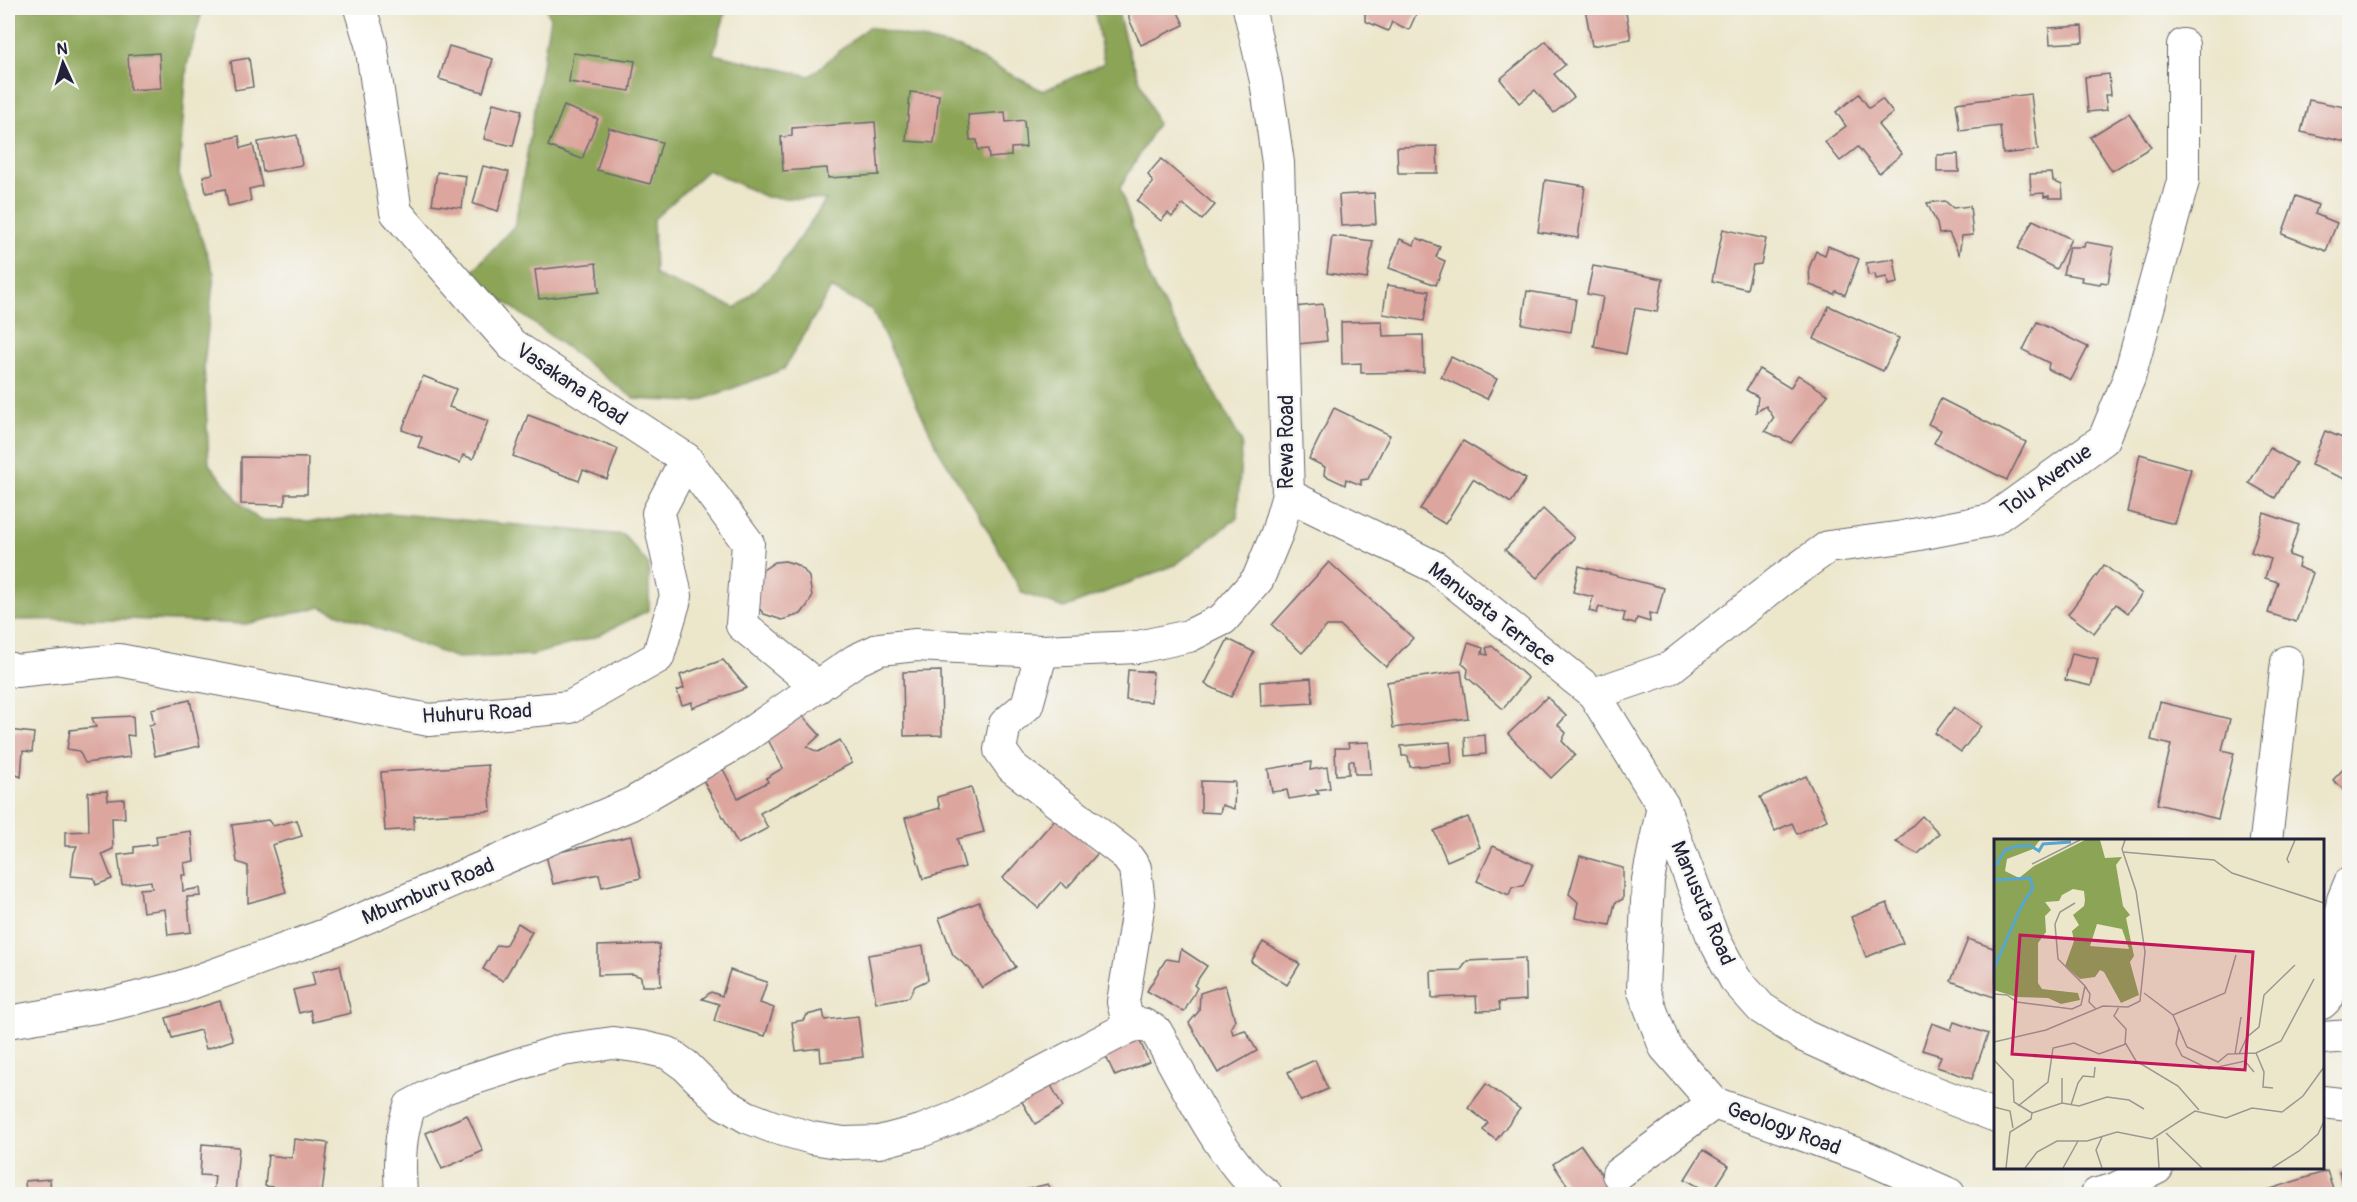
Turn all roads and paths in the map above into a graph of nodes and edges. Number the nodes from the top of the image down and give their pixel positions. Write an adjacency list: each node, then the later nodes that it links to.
1 (360, 8): 4 (street, Vasakana Road)
2 (1249, 8): 5 (street, Rewa Road)
3 (2183, 45): 10 (street, Tolu Avenue)
4 (686, 459): 8 (street, Huhuru Road); 9 (street, Vasakana Road)
5 (1288, 495): 6 (street, Rewa Road); 10 (street, Manusata Terrace)
6 (1042, 651): 9 (street, Rewa Road); 16 (street)
7 (2287, 662): 12 (street)
8 (8, 668)
9 (818, 687): 15 (street, Mbumburu Road)
10 (1594, 694): 11 (street, Manusuta Road)
11 (1663, 806): 20 (street, Geology Road); 22 (street, Manusuta Road)
12 (2266, 839)
13 (2349, 883): 14 (street)
14 (2324, 1001)
15 (8, 1022)
16 (1129, 1027): 25 (street); 26 (street)
17 (2349, 1036): 18 (street)
18 (2324, 1038)
19 (2324, 1102): 21 (street)
20 (1714, 1103): 24 (street); 27 (street, Geology Road)
21 (2349, 1105)
22 (1994, 1116)
23 (2153, 1169): 28 (street)
24 (1618, 1174)
25 (401, 1194)
26 (1266, 1194)
27 (1948, 1194)
28 (2097, 1194)

